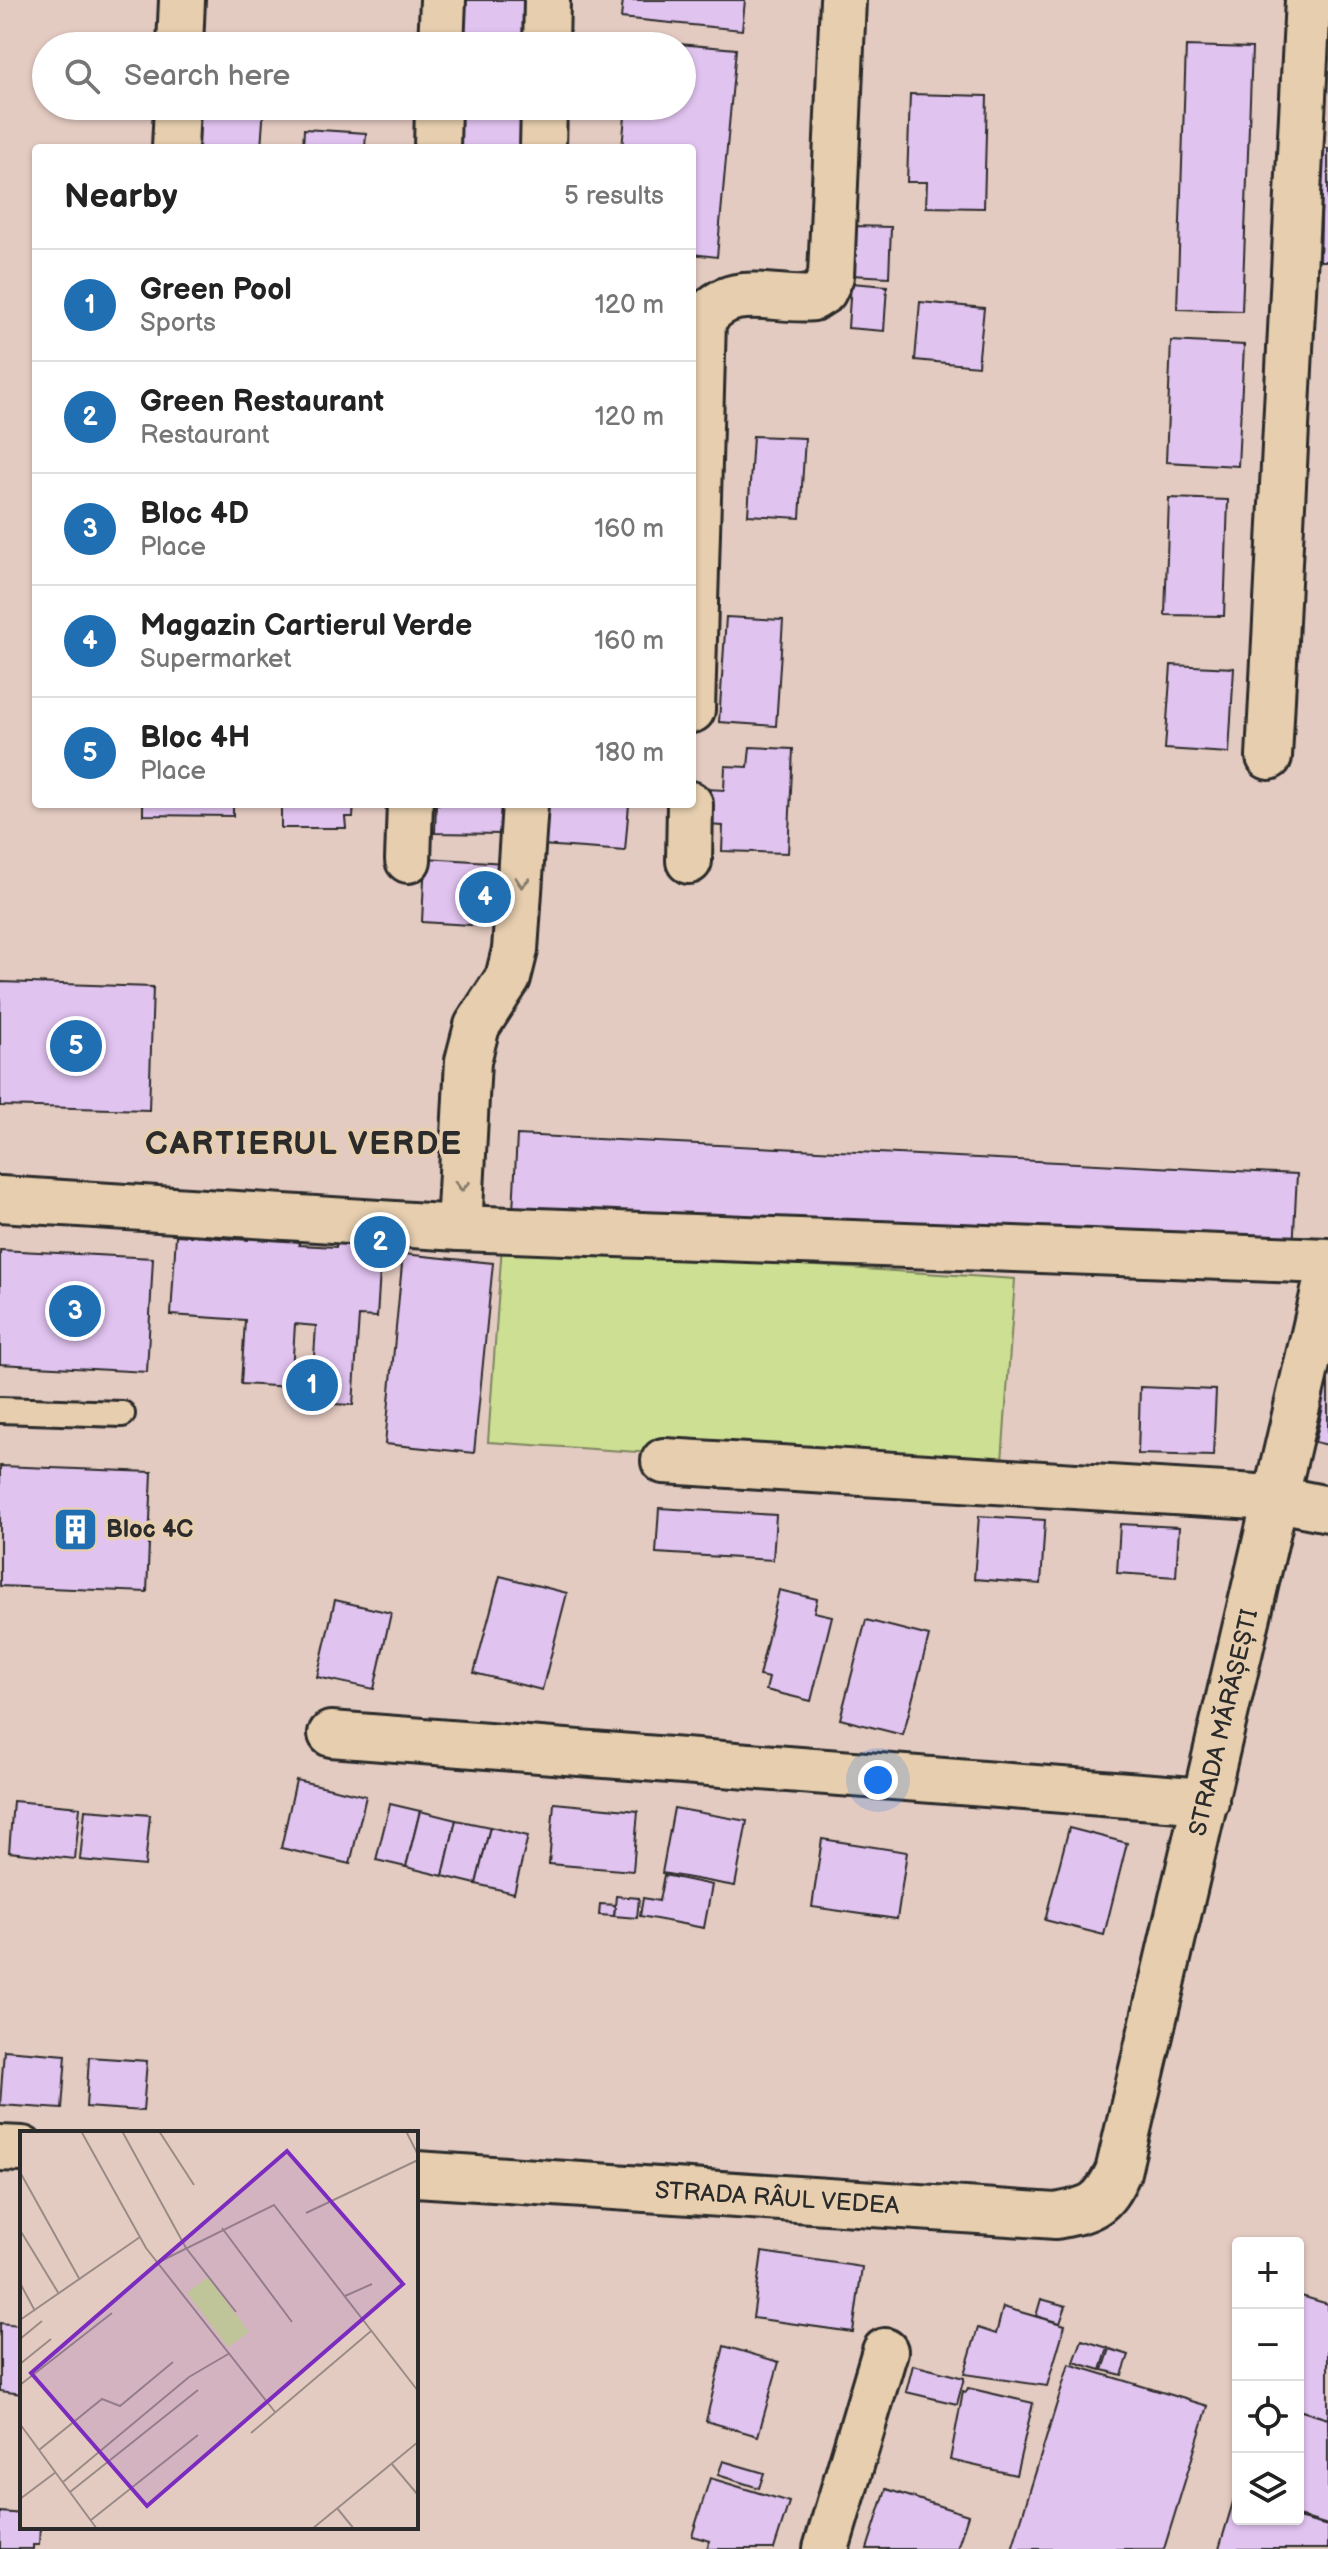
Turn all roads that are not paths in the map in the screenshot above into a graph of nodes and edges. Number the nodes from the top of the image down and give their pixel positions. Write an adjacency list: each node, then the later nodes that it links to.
1 (182, 0): 6 (street)
2 (443, 0): 7 (street)
3 (547, 0): 8 (street)
4 (843, 0): 15 (street)
5 (1308, 0): 16 (street)
6 (181, 32)
7 (442, 32)
8 (546, 32)
9 (176, 120): 12 (street)
10 (438, 120): 13 (street)
11 (544, 120): 14 (street)
12 (175, 144)
13 (437, 144)
14 (543, 144)
15 (696, 568)
16 (1269, 757)
17 (410, 808): 20 (street)
18 (525, 808): 23 (street, one-way to 23)
19 (690, 808): 21 (street)
20 (408, 860)
21 (689, 861)
22 (0, 1199): 23 (street)
23 (459, 1228): 24 (street)
24 (1328, 1261)
25 (1328, 1274): 29 (street, STRADA MĂRĂȘEȘTI)
26 (0, 1410): 27 (lane)
27 (122, 1414)
28 (664, 1461): 29 (street)
29 (1273, 1498): 30 (street); 32 (street, STRADA MĂRĂȘEȘTI)
30 (1328, 1509)
31 (331, 1734): 32 (street)
32 (1206, 1801): 35 (street, STRADA MĂRĂȘEȘTI)
33 (0, 2148): 34 (street)
34 (20, 2149)
35 (1118, 2172): 36 (street, STRADA RÂUL VEDEA)
36 (418, 2174)
37 (885, 2351): 38 (street)
38 (826, 2549)

